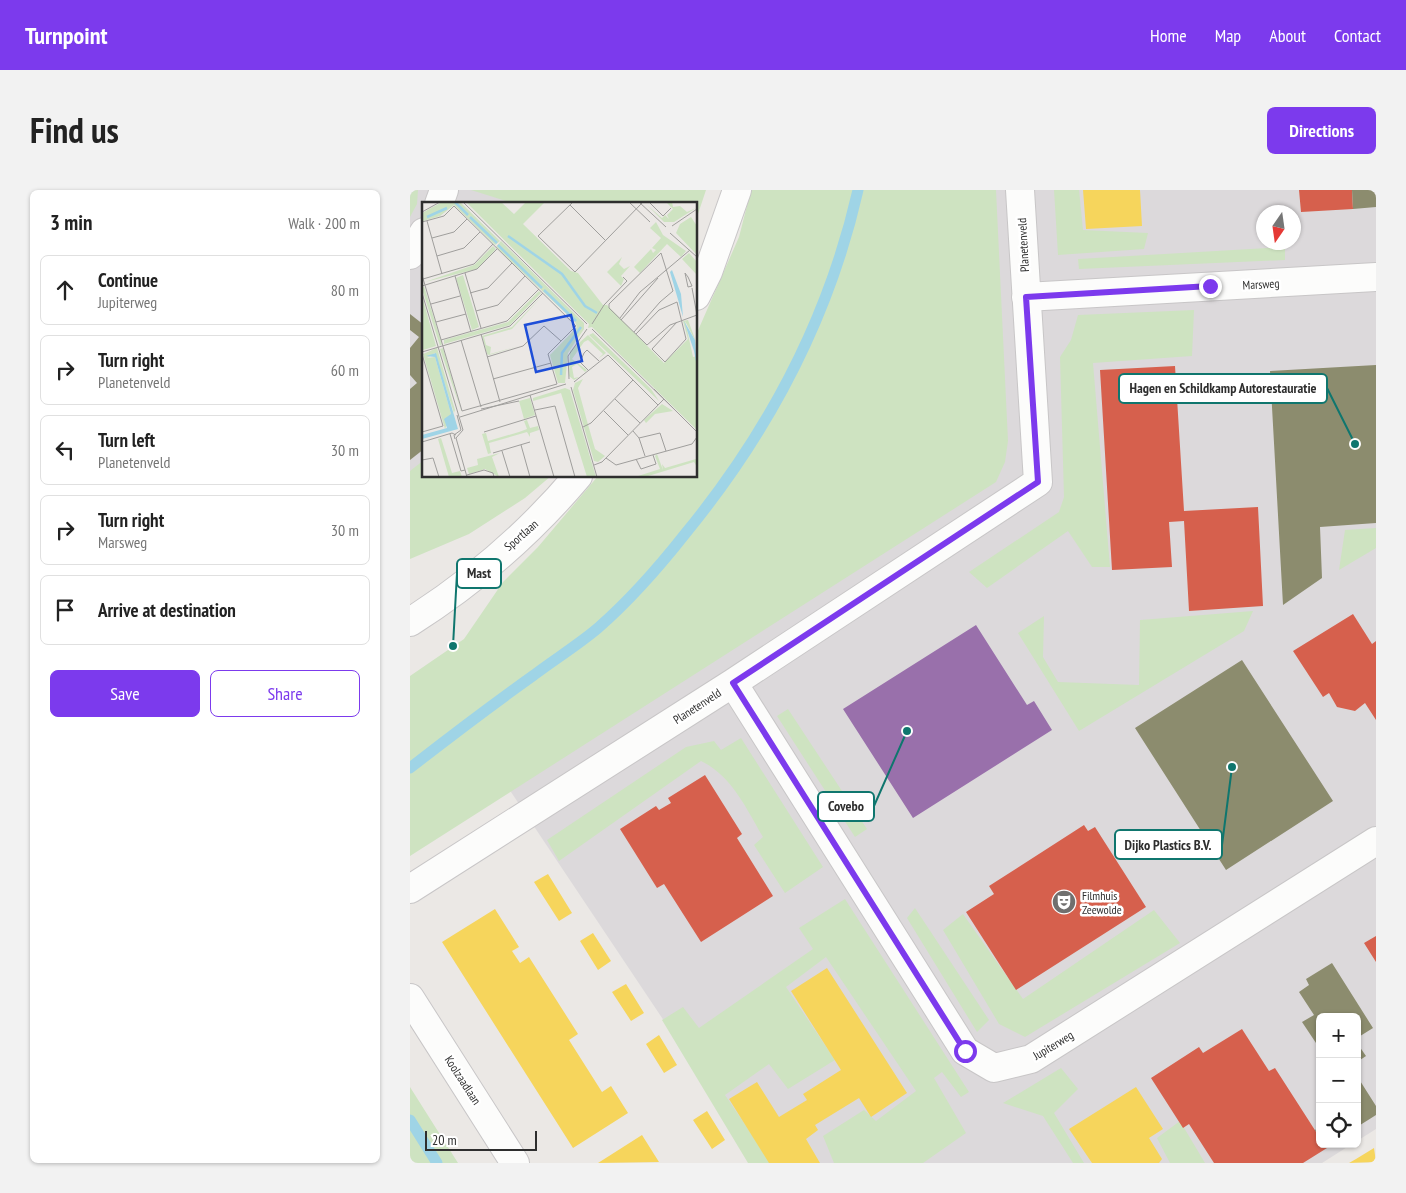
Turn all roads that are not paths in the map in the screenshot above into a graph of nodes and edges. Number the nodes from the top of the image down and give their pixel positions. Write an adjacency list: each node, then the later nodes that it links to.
1 (444, 190): 4 (street)
2 (737, 190): 8 (street)
3 (1020, 190): 9 (street, Planetenveld)
4 (440, 202)
5 (422, 235): 6 (street)
6 (410, 255)
7 (1376, 278): 9 (street, Marsweg)
8 (698, 292)
9 (1026, 297): 12 (street, Planetenveld)
10 (576, 478): 11 (street, Sportlaan)
11 (410, 622)
12 (733, 683): 13 (street, Jupiterweg); 14 (street, Planetenveld)
13 (1376, 841)
14 (410, 889)
15 (410, 998): 16 (street, Koolzaadlaan)
16 (516, 1163)

